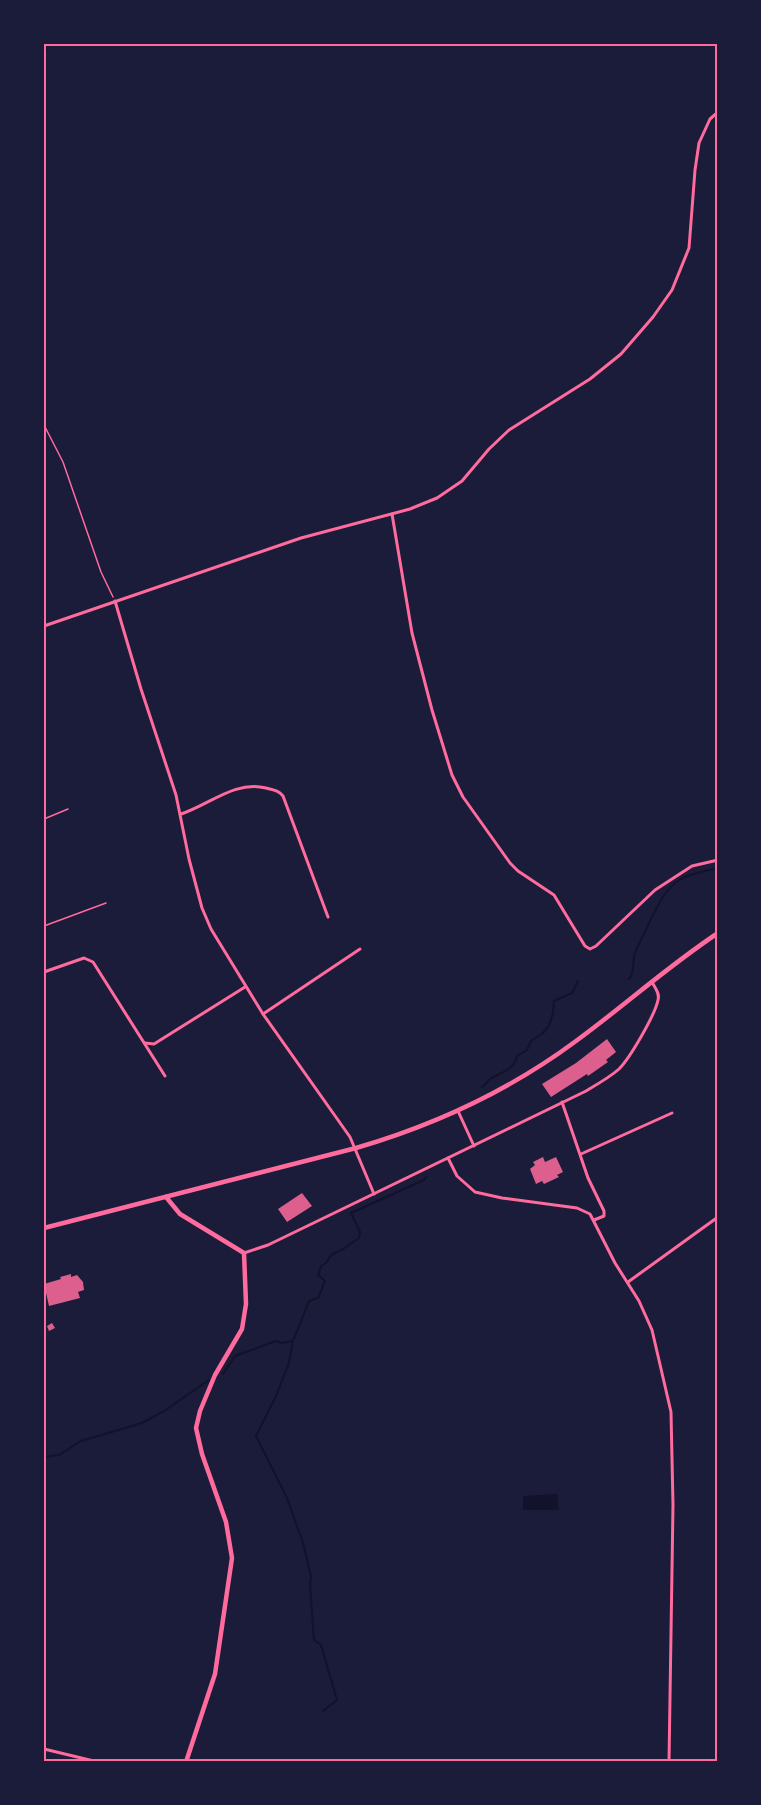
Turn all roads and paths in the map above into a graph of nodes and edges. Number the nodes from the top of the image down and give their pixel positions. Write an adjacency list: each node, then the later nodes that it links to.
1 (717, 112): 3 (street)
2 (44, 425): 4 (path)
3 (392, 514): 4 (street); 9 (street)
4 (115, 601): 5 (street); 7 (street)
5 (44, 626)
6 (68, 809): 8 (lane)
7 (181, 814): 11 (street); 17 (street)
8 (44, 819)
9 (717, 860)
10 (106, 903): 12 (lane)
11 (328, 916)
12 (44, 926)
13 (717, 933): 16 (street)
14 (360, 949): 18 (street)
15 (44, 972): 19 (street)
16 (652, 982): 21 (street); 22 (street)
17 (245, 986): 18 (street); 19 (street)
18 (263, 1014): 25 (street)
19 (143, 1042): 20 (street)
20 (165, 1076)
21 (562, 1102): 24 (street); 26 (street)
22 (458, 1111): 24 (street); 25 (street)
23 (672, 1113): 26 (street)
24 (474, 1146): 27 (street)
25 (356, 1148): 28 (street); 29 (street)
26 (581, 1154): 31 (street)
27 (448, 1158): 28 (street); 31 (street)
28 (374, 1194): 33 (street)
29 (166, 1197): 32 (street); 33 (street)
30 (717, 1217): 34 (street)
31 (594, 1220): 34 (street)
32 (44, 1228)
33 (244, 1253): 37 (street)
34 (627, 1282): 38 (street)
35 (44, 1749): 36 (street)
36 (98, 1761)
37 (186, 1761)
38 (669, 1761)

